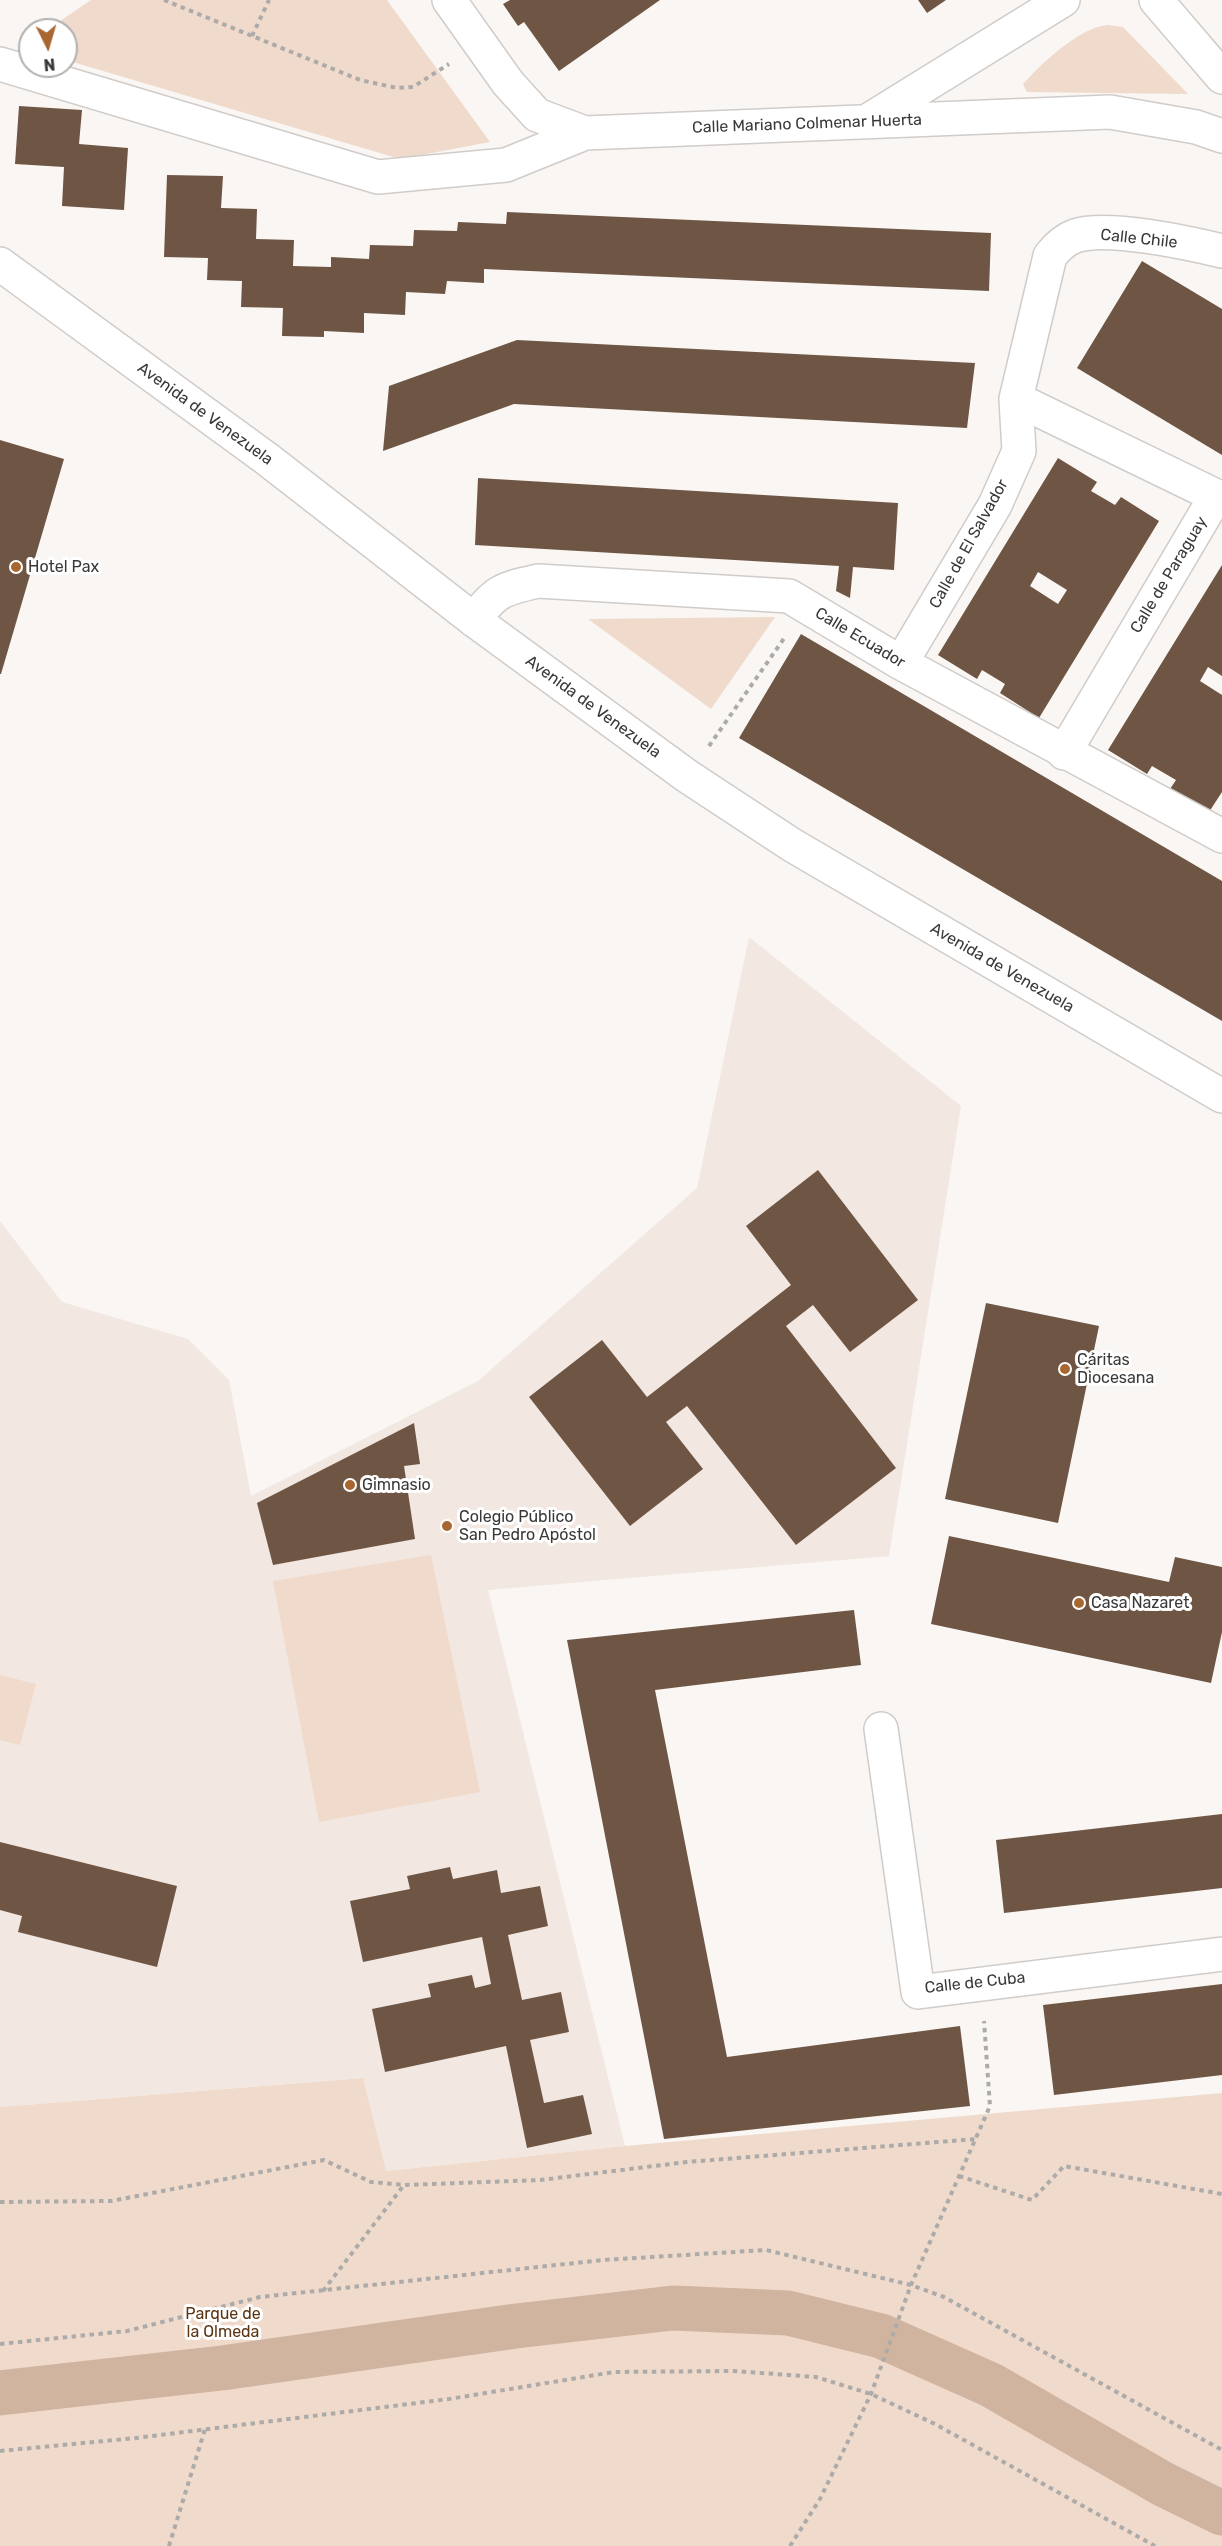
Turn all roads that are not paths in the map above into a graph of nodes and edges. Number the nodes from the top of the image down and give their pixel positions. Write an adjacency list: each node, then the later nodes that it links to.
1 (449, 0): 7 (street, Calle Mariano Colmenar Huerta)
2 (1064, 0): 6 (street)
3 (1156, 0): 5 (street)
4 (0, 64): 7 (street)
5 (1222, 76)
6 (868, 121): 7 (street, Calle Mariano Colmenar Huerta); 8 (street, Calle Mariano Colmenar Huerta)
7 (585, 133)
8 (1222, 136)
9 (1222, 251): 11 (street, Calle Chile)
10 (0, 264): 14 (street, Avenida de Venezuela)
11 (1043, 279): 12 (street, Calle de El Salvador)
12 (1016, 399): 13 (street, Calle de Paraguay); 15 (street, Calle de El Salvador)
13 (1219, 498): 16 (street, Calle de Paraguay)
14 (474, 620): 15 (street, Calle Ecuador); 18 (street, Avenida de Venezuela)
15 (901, 663): 16 (street, Calle Ecuador)
16 (1064, 753): 17 (street, Calle Ecuador)
17 (1222, 836)
18 (1222, 1096)
19 (881, 1729): 20 (street, Calle de Cuba)
20 (1222, 1953)

